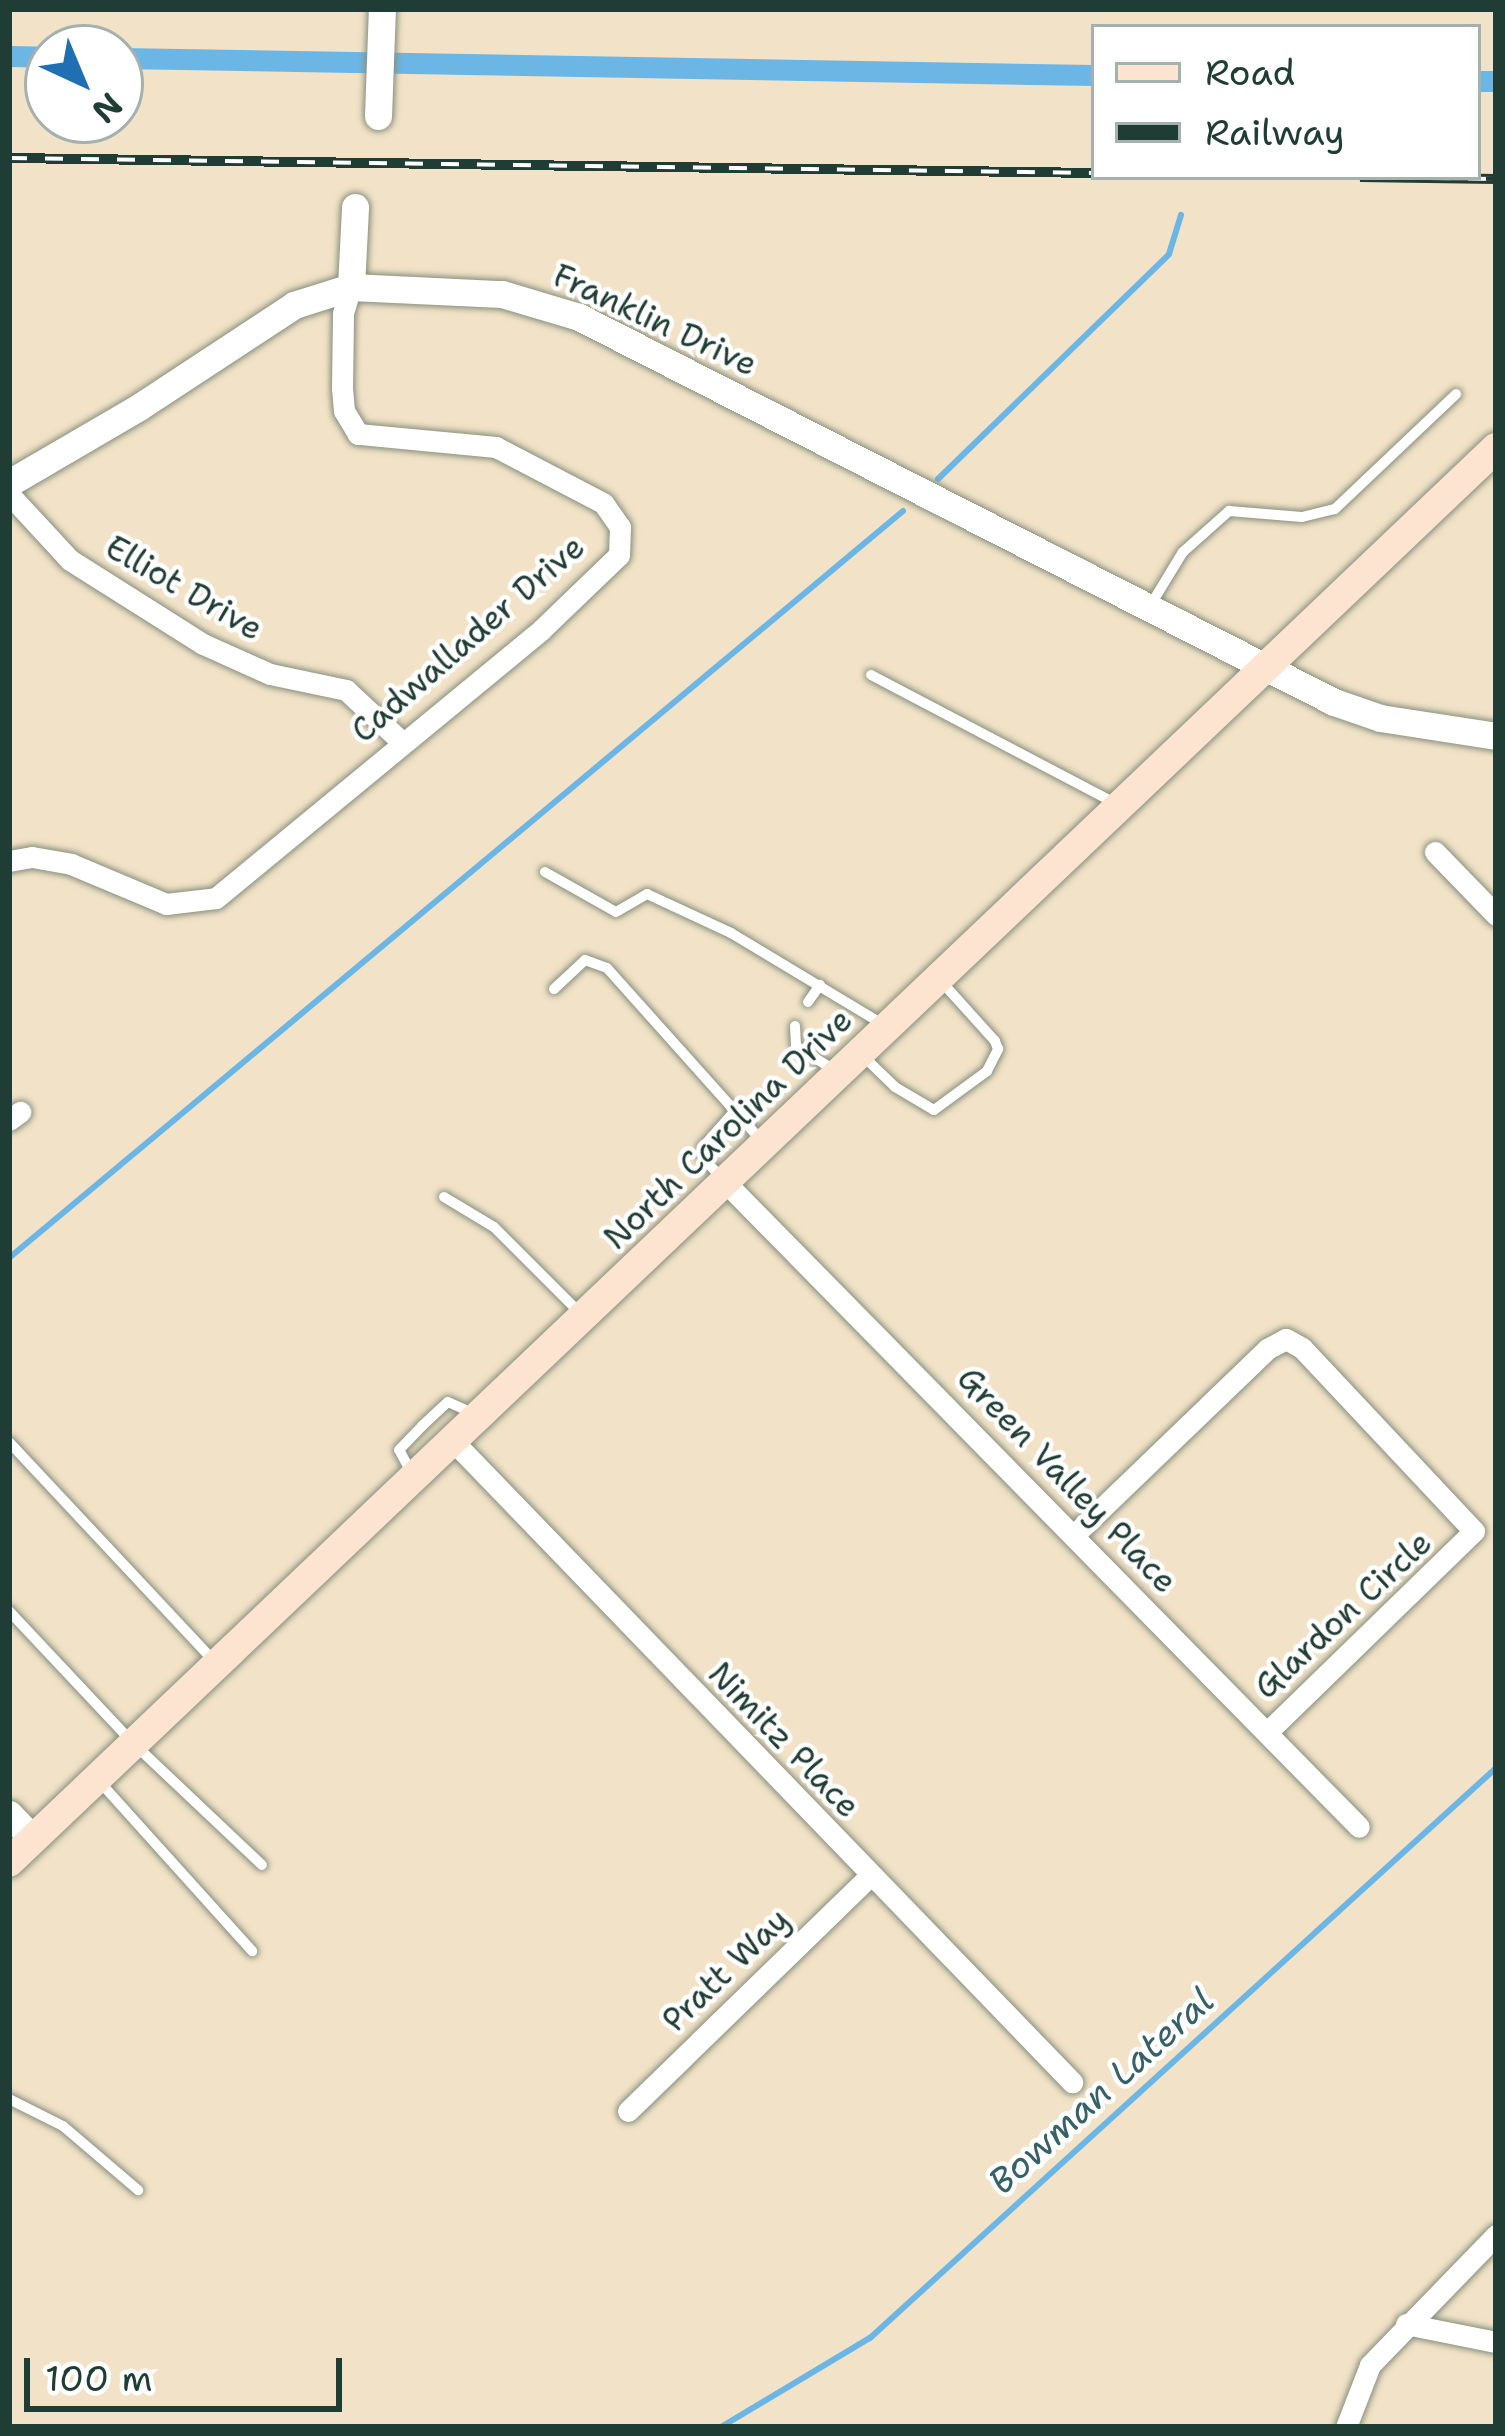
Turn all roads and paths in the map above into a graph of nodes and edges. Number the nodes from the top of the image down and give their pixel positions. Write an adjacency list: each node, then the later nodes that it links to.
1 (382, 9): 2 (street)
2 (379, 116)
3 (355, 207): 4 (street, Cadwallader Drive)
4 (351, 287): 7 (street, Franklin Drive); 9 (street, Franklin Drive); 13 (street, Cadwallader Drive)
5 (1456, 394): 9 (lane)
6 (1496, 448): 10 (main road, North Carolina Drive)
7 (9, 483)
8 (9, 494): 13 (street, Elliot Drive)
9 (1149, 609): 10 (street, Franklin Drive)
10 (1262, 667): 12 (street, Franklin Drive); 14 (main road, North Carolina Drive)
11 (871, 675): 14 (lane)
12 (1496, 736)
13 (403, 743): 16 (street, Cadwallader Drive)
14 (1118, 805): 19 (main road, North Carolina Drive)
15 (1435, 852): 18 (street)
16 (9, 861)
17 (545, 872): 20 (lane)
18 (1496, 915)
19 (938, 978): 24 (main road, North Carolina Drive); 25 (lane)
20 (820, 985): 22 (lane); 24 (lane)
21 (554, 988): 26 (lane)
22 (808, 1002)
23 (795, 1026): 25 (lane)
24 (886, 1027): 25 (main road, North Carolina Drive)
25 (848, 1062): 27 (main road, North Carolina Drive)
26 (734, 1112): 27 (lane); 28 (lane)
27 (763, 1143): 28 (main road, North Carolina Drive)
28 (725, 1181): 30 (main road, North Carolina Drive); 35 (street, Green Valley Place)
29 (444, 1198): 30 (lane)
30 (583, 1316): 31 (main road, North Carolina Drive)
31 (478, 1415): 32 (main road, North Carolina Drive); 34 (lane)
32 (452, 1440): 34 (main road, North Carolina Drive); 46 (street, Nimitz Place)
33 (9, 1442): 37 (lane)
34 (414, 1476): 37 (main road, North Carolina Drive)
35 (1075, 1534): 38 (street, Green Valley Place); 38 (street, Glardon Circle)
36 (9, 1611): 39 (lane)
37 (218, 1664): 39 (main road, North Carolina Drive)
38 (1267, 1732): 42 (street, Green Valley Place)
39 (134, 1744): 40 (main road, North Carolina Drive); 45 (lane)
40 (97, 1778): 43 (main road, North Carolina Drive); 47 (lane)
41 (9, 1814): 43 (street)
42 (1359, 1827)
43 (33, 1839): 44 (main road, North Carolina Drive)
44 (9, 1862)
45 (262, 1865)
46 (869, 1877): 48 (street, Nimitz Place); 50 (street, Pratt Way)
47 (252, 1951)
48 (1072, 2082)
49 (9, 2099): 51 (lane)
50 (628, 2111)
51 (138, 2190)
52 (1496, 2236): 53 (street)
53 (1406, 2324): 54 (street); 55 (street)
54 (1496, 2342)
55 (1346, 2427)

